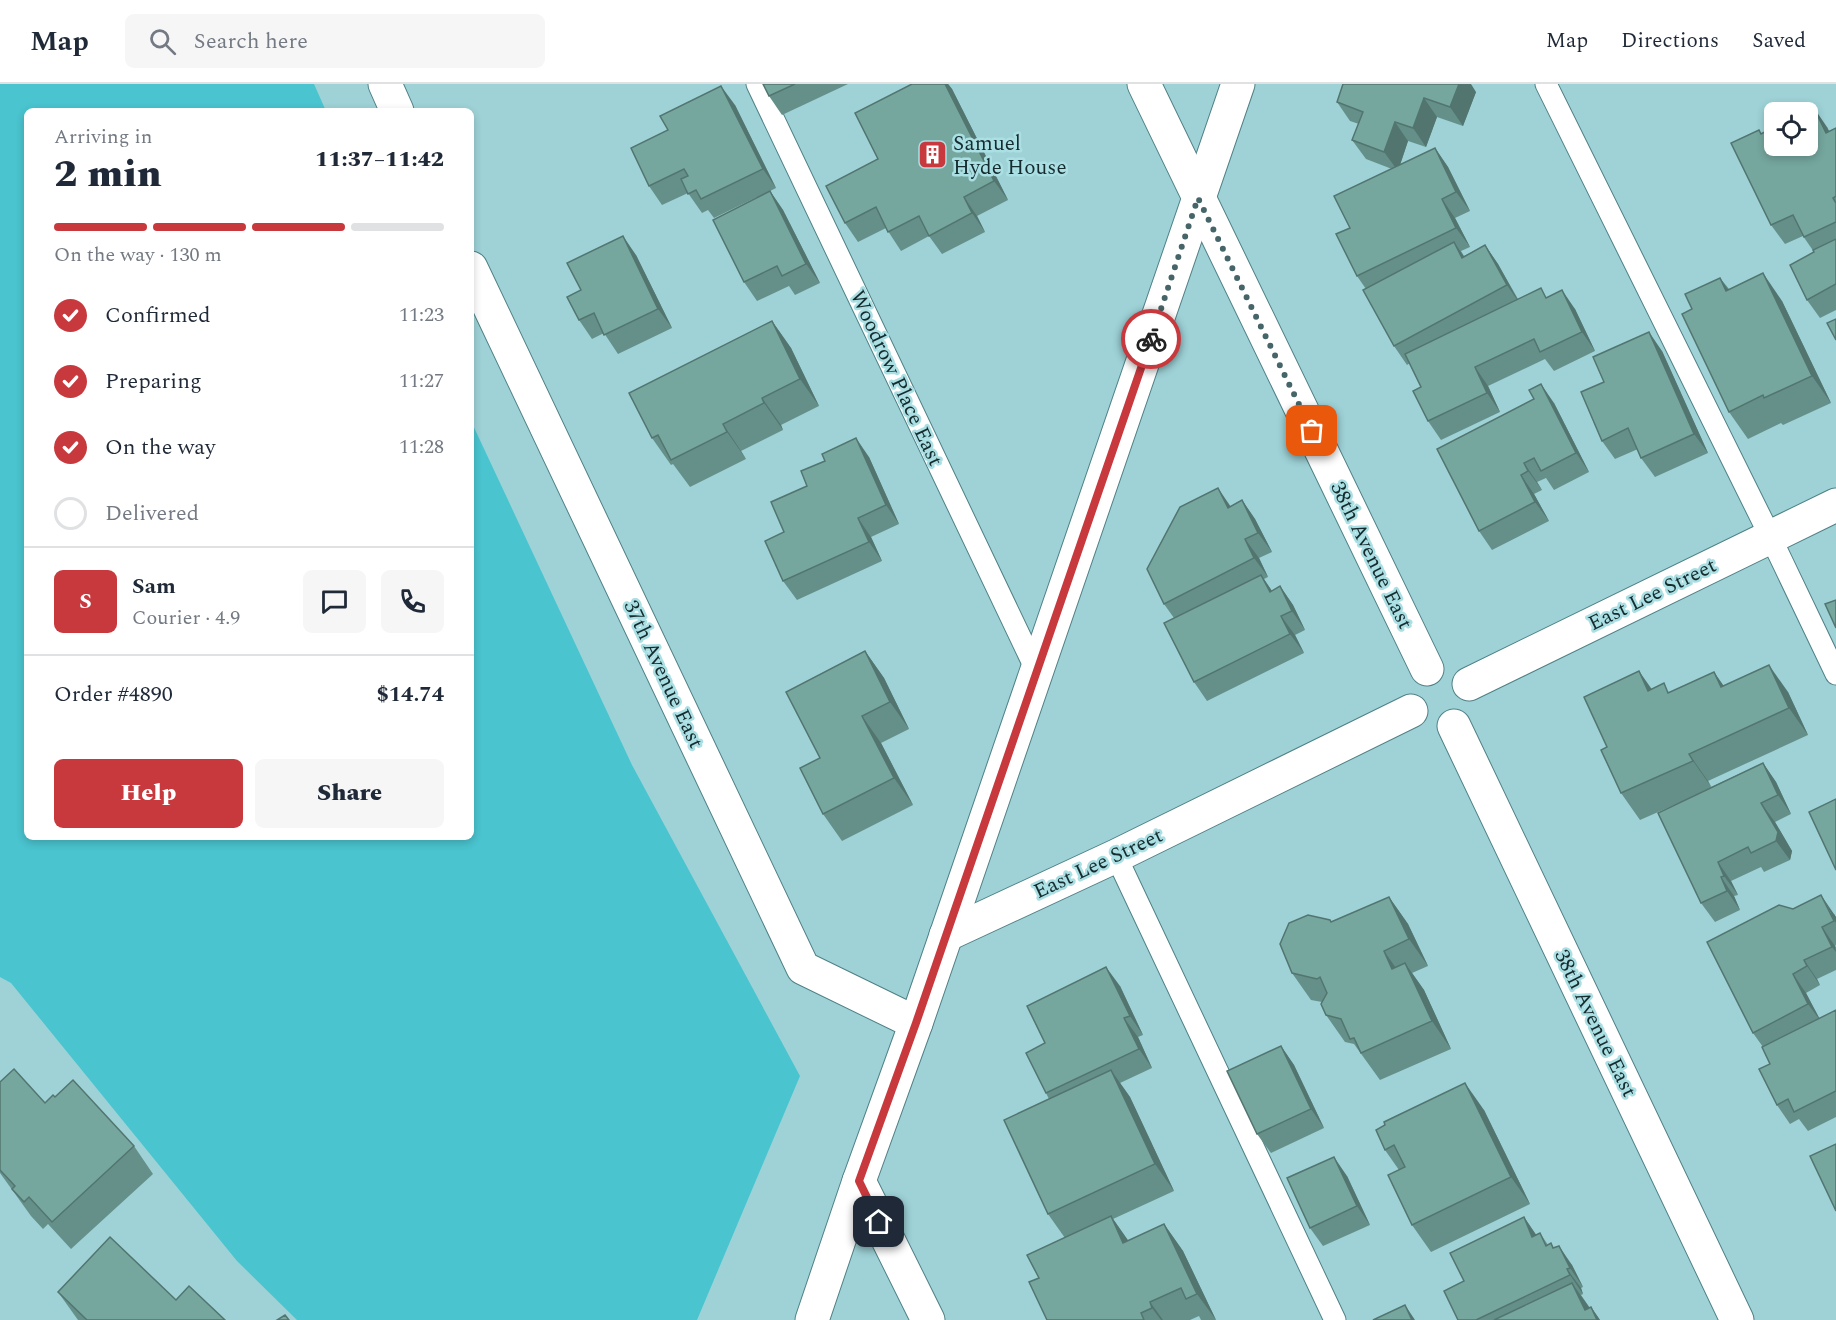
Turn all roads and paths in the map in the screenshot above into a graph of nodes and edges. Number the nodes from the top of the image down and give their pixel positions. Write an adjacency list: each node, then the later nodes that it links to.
1 (385, 84): 6 (street)
2 (757, 84): 12 (lane, Woodrow Place East)
3 (1144, 84): 7 (street, 38th Avenue East)
4 (1238, 84): 7 (street)
5 (1546, 84): 10 (lane)
6 (396, 108)
7 (1198, 198): 11 (street, 38th Avenue East); 12 (street)
8 (474, 274): 19 (street, 37th Avenue East)
9 (1836, 505): 10 (street, East Lee Street)
10 (1770, 536): 13 (lane); 14 (street, East Lee Street)
11 (1427, 669): 14 (street); 15 (street)
12 (1037, 672): 18 (street)
13 (1836, 674)
14 (1469, 684): 16 (street)
15 (1411, 711): 16 (street); 17 (street, East Lee Street)
16 (1454, 726): 24 (street, 38th Avenue East)
17 (1116, 856): 18 (street, East Lee Street); 23 (lane)
18 (946, 935): 19 (street)
19 (916, 1023): 20 (street)
20 (859, 1181): 21 (street); 22 (street)
21 (812, 1320)
22 (928, 1320)
23 (1335, 1320)
24 (1737, 1320)

